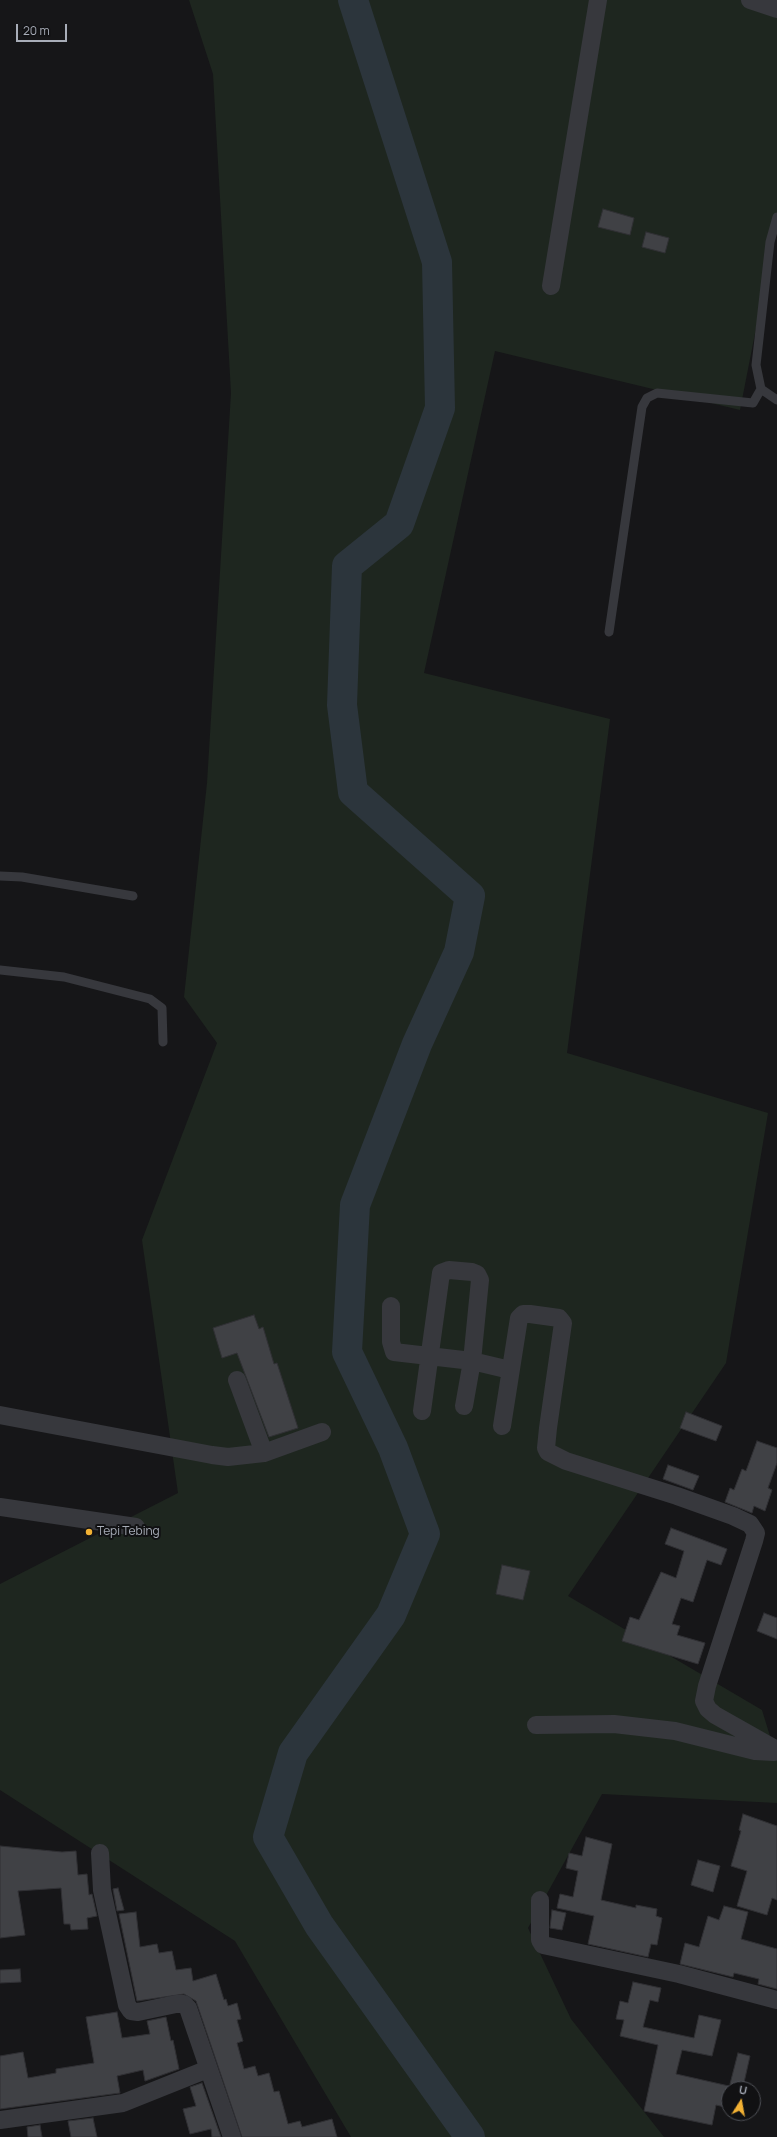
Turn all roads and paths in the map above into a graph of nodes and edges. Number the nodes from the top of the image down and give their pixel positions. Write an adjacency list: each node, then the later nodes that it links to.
1 (598, 0): 5 (street)
2 (750, 0): 3 (street)
3 (777, 9)
4 (777, 217): 6 (lane)
5 (552, 286)
6 (761, 389): 7 (lane); 8 (lane)
7 (777, 400)
8 (609, 632)
9 (0, 876): 10 (lane)
10 (133, 896)
11 (0, 970): 12 (lane)
12 (163, 1042)
13 (391, 1306): 14 (street)
14 (431, 1356): 15 (street); 15 (street); 19 (street)
15 (472, 1361): 16 (street); 18 (street)
16 (510, 1370): 21 (street); 27 (street)
17 (237, 1380): 23 (street)
18 (464, 1406)
19 (422, 1412)
20 (0, 1415): 23 (street)
21 (502, 1426)
22 (322, 1432): 23 (street)
23 (264, 1453)
24 (0, 1507): 25 (street)
25 (136, 1527)
26 (536, 1725): 27 (street)
27 (777, 1751)
28 (100, 1853): 31 (street)
29 (540, 1900): 30 (street)
30 (777, 2000)
31 (208, 2069): 32 (street); 33 (street)
32 (0, 2120)
33 (232, 2137)

